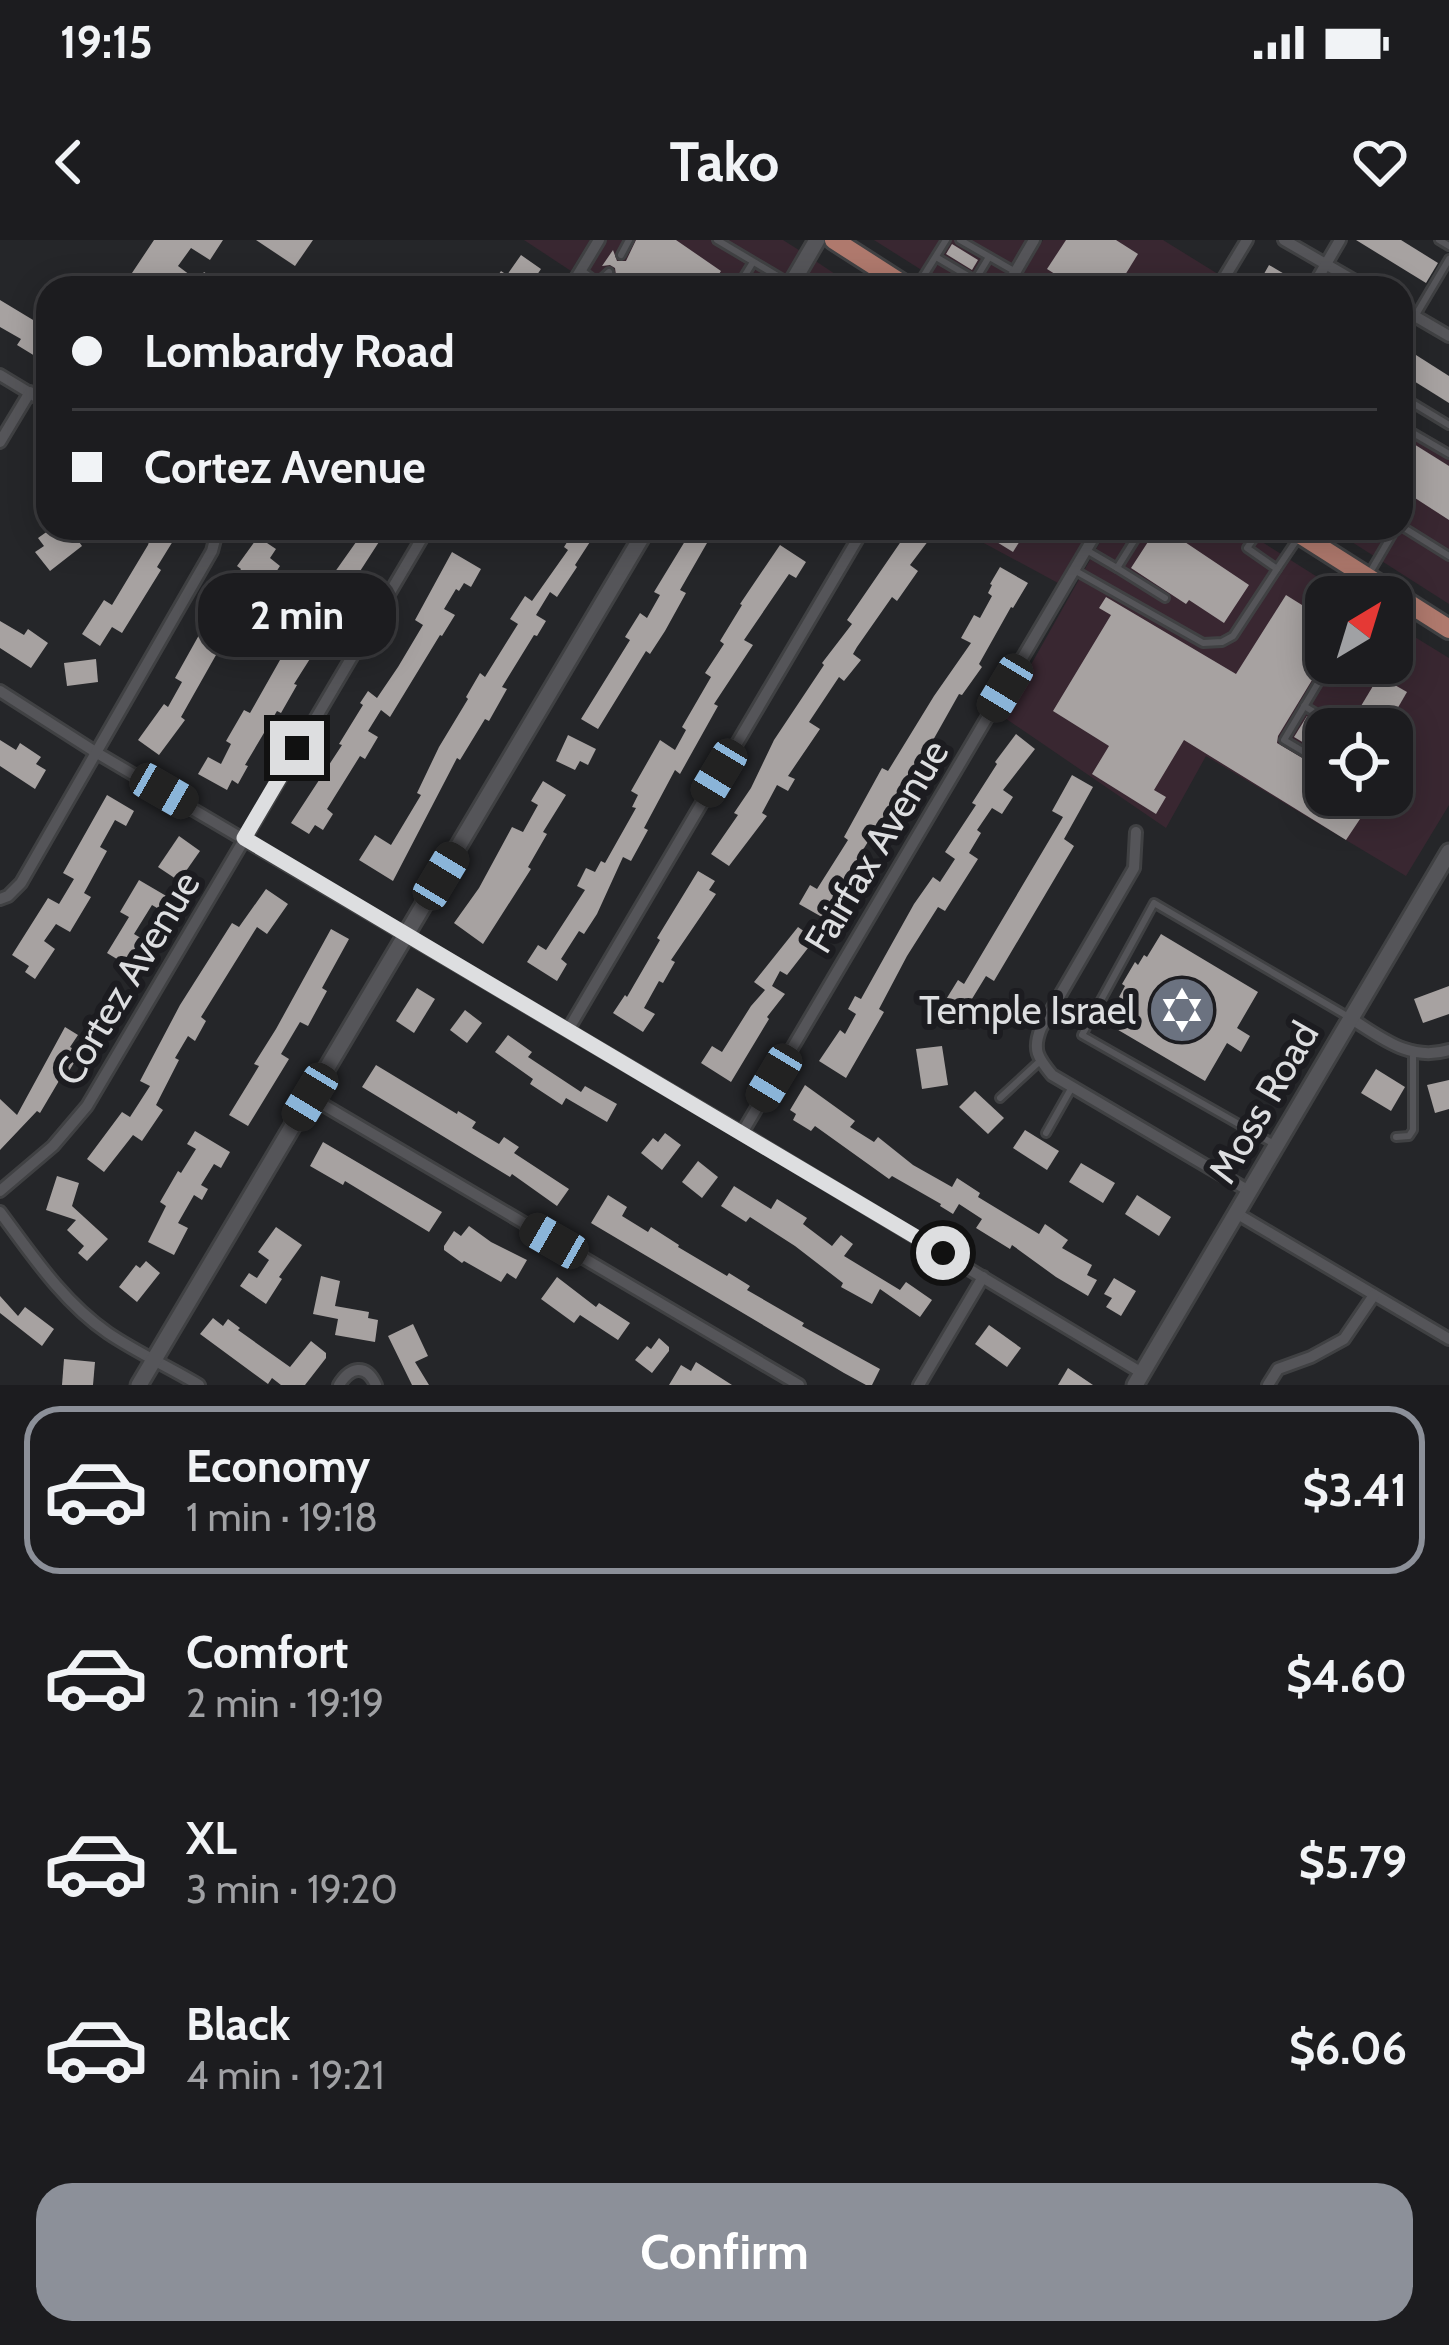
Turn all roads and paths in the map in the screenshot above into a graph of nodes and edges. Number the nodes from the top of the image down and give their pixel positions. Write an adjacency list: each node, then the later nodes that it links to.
1 (598, 240): 20 (street)
2 (629, 240): 14 (lane)
3 (717, 240): 18 (lane)
4 (817, 240): 27 (street)
5 (834, 240): 28 (main road)
6 (946, 240): 15 (lane)
7 (960, 240): 16 (lane)
8 (1034, 240): 33 (street)
9 (1247, 240): 34 (street)
10 (1284, 240): 19 (street)
11 (1340, 240): 19 (street)
12 (1439, 240): 13 (lane)
13 (1449, 246)
14 (621, 255)
15 (936, 257): 29 (lane); 30 (lane)
16 (989, 257): 31 (lane); 32 (lane)
17 (1449, 259): 37 (lane)
18 (753, 262): 25 (lane); 26 (lane)
19 (1326, 264): 35 (street); 36 (street)
20 (581, 270): 22 (street); 23 (lane)
21 (609, 272): 24 (lane)
22 (577, 276)
23 (589, 276)
24 (607, 276)
25 (744, 276)
26 (775, 276)
27 (796, 276)
28 (893, 276)
29 (922, 276)
30 (968, 276)
31 (977, 276)
32 (1007, 276)
33 (1016, 276)
34 (1226, 276)
35 (1319, 276)
36 (1346, 276)
37 (1414, 316): 38 (street)
38 (1449, 336)
39 (0, 375): 40 (street)
40 (30, 392): 41 (street); 45 (street)
41 (36, 396)
42 (1413, 403): 43 (lane)
43 (1449, 425)
44 (1413, 433): 46 (lane)
45 (0, 442)
46 (1449, 454)
47 (1413, 535): 59 (lane)
48 (215, 540): 73 (street)
49 (421, 540): 75 (street, Cortez Avenue)
50 (640, 540): 78 (street)
51 (857, 540): 80 (street)
52 (1091, 540): 58 (street, Fairfax Avenue)
53 (1134, 540): 60 (lane)
54 (1253, 540): 61 (lane)
55 (1291, 540): 61 (lane)
56 (1307, 540): 63 (main road)
57 (1393, 540): 64 (lane)
58 (1086, 550): 60 (lane); 62 (street, Fairfax Avenue)
59 (1449, 556)
60 (1117, 568): 65 (lane)
61 (1277, 568): 62 (lane)
62 (1074, 570): 87 (street, Fairfax Avenue)
63 (1357, 576)
64 (1376, 576)
65 (1166, 598)
66 (1413, 609): 67 (main road)
67 (1449, 629)
68 (1317, 684): 70 (lane)
69 (0, 691): 73 (street)
70 (1304, 706): 71 (lane); 72 (lane)
71 (1307, 708)
72 (1305, 752)
73 (97, 753): 75 (street); 77 (street)
74 (1136, 832): 83 (street)
75 (244, 838): 78 (street); 91 (street, Cortez Avenue)
76 (1449, 852): 79 (street, Moss Road)
77 (0, 899)
78 (406, 935): 80 (street); 85 (street)
79 (1350, 1018): 82 (street); 90 (street, Moss Road); 90 (lane)
80 (568, 1030): 87 (street)
81 (1449, 1050): 82 (street)
82 (1413, 1054): 89 (lane)
83 (1040, 1061): 84 (street); 86 (lane)
84 (1072, 1087): 88 (lane); 92 (street)
85 (310, 1097): 98 (street); 104 (street)
86 (1000, 1098)
87 (742, 1133): 95 (street)
88 (1046, 1133)
89 (1396, 1138)
90 (1276, 1145): 92 (street, Moss Road)
91 (0, 1190)
92 (1249, 1191): 94 (street, Moss Road)
93 (0, 1212): 98 (street)
94 (1237, 1213): 96 (street); 99 (street, Moss Road)
95 (983, 1277): 99 (street); 105 (street)
96 (1374, 1294): 97 (street); 106 (street)
97 (1449, 1339)
98 (154, 1359): 100 (street); 101 (street)
99 (1138, 1379)
100 (139, 1385)
101 (199, 1385)
102 (339, 1385): 103 (street)
103 (376, 1385)
104 (799, 1385)
105 (919, 1385)
106 (1268, 1385)

